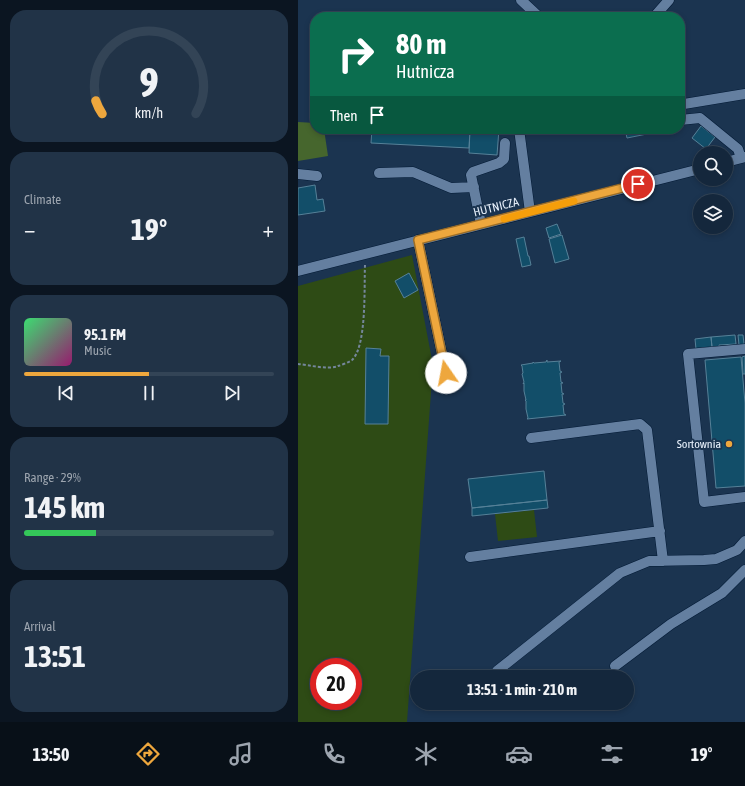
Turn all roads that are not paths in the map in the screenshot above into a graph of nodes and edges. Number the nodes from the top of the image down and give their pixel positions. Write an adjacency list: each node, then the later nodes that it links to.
1 (521, 0): 3 (street)
2 (669, 0): 4 (street)
3 (534, 12)
4 (658, 12)
5 (745, 94): 6 (street)
6 (685, 104)
7 (685, 120): 10 (street)
8 (520, 134): 17 (street)
9 (505, 143): 16 (street)
10 (743, 158): 11 (street)
11 (733, 160)
12 (693, 171): 17 (street, HUTNICZA)
13 (379, 173): 16 (street)
14 (298, 174): 15 (street)
15 (317, 176)
16 (474, 187): 18 (street)
17 (530, 212): 18 (street, HUTNICZA)
18 (481, 224): 19 (street, HUTNICZA)
19 (418, 240): 20 (street, HUTNICZA); 22 (street)
20 (298, 270)
21 (745, 349): 24 (street)
22 (446, 373)
23 (531, 438): 25 (street)
24 (745, 497)
25 (660, 531): 27 (street); 28 (street)
26 (745, 541): 28 (street)
27 (470, 556)
28 (663, 561): 31 (street)
29 (745, 570): 30 (street)
30 (615, 666)
31 (498, 670)

